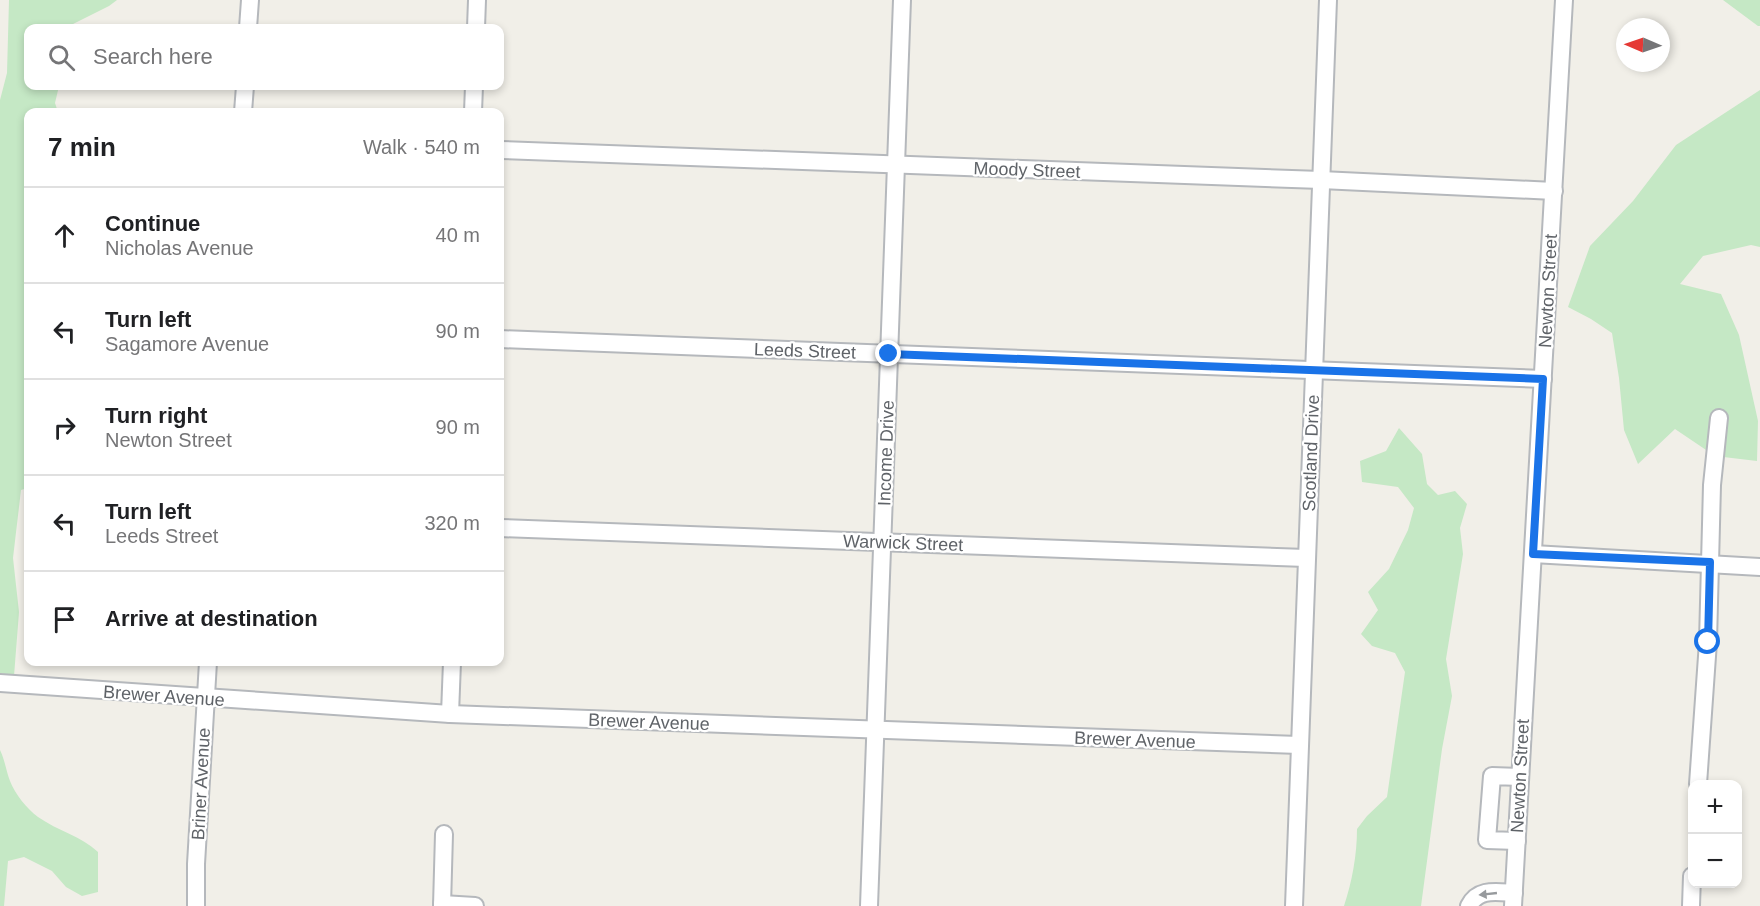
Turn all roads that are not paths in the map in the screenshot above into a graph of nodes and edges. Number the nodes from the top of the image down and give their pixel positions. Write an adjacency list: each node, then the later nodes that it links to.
1 (250, 0): 6 (street)
2 (477, 0): 7 (street)
3 (902, 0): 13 (street, Income Drive)
4 (1328, 0): 14 (street, Scotland Drive)
5 (1564, 0): 15 (street, Newton Street)
6 (248, 24)
7 (476, 24)
8 (245, 90): 10 (street)
9 (474, 90): 11 (street)
10 (243, 108)
11 (473, 108)
12 (504, 150): 13 (street, Moody Street)
13 (897, 166): 14 (street, Moody Street); 17 (street, Income Drive)
14 (1321, 180): 15 (street, Moody Street); 18 (street, Scotland Drive)
15 (1554, 191): 19 (street, Newton Street)
16 (504, 339): 17 (street, Leeds Street)
17 (889, 354): 18 (street, Leeds Street); 22 (street, Income Drive)
18 (1314, 369): 19 (street, Leeds Street); 24 (street, Scotland Drive)
19 (1543, 379): 23 (street, Newton Street)
20 (1719, 418): 25 (street)
21 (504, 528): 22 (street, Warwick Street)
22 (882, 542): 24 (street, Warwick Street); 32 (street, Income Drive)
23 (1533, 554): 25 (street); 34 (street, Newton Street)
24 (1306, 558): 33 (street, Scotland Drive)
25 (1710, 562): 26 (street); 35 (street)
26 (1760, 567)
27 (208, 666): 30 (street, Briner Avenue)
28 (452, 666): 31 (street)
29 (0, 683): 30 (street, Brewer Avenue)
30 (206, 699): 31 (street, Brewer Avenue); 43 (street, Briner Avenue)
31 (450, 714): 32 (street, Brewer Avenue)
32 (875, 731): 33 (street, Brewer Avenue); 45 (street, Income Drive)
33 (1299, 745): 46 (street, Scotland Drive)
34 (1520, 777): 36 (street); 37 (street, Newton Street)
35 (1698, 780)
36 (1490, 800): 37 (street); 38 (street)
37 (1519, 801): 38 (street, Newton Street)
38 (1517, 833): 41 (street, Newton Street)
39 (444, 834): 42 (street)
40 (1692, 888): 48 (street)
41 (1513, 899): 47 (street, one-way to 47)
42 (442, 905): 44 (street)
43 (196, 906)
44 (475, 906)
45 (868, 906)
46 (1294, 906)
47 (1468, 906)
48 (1691, 906)

